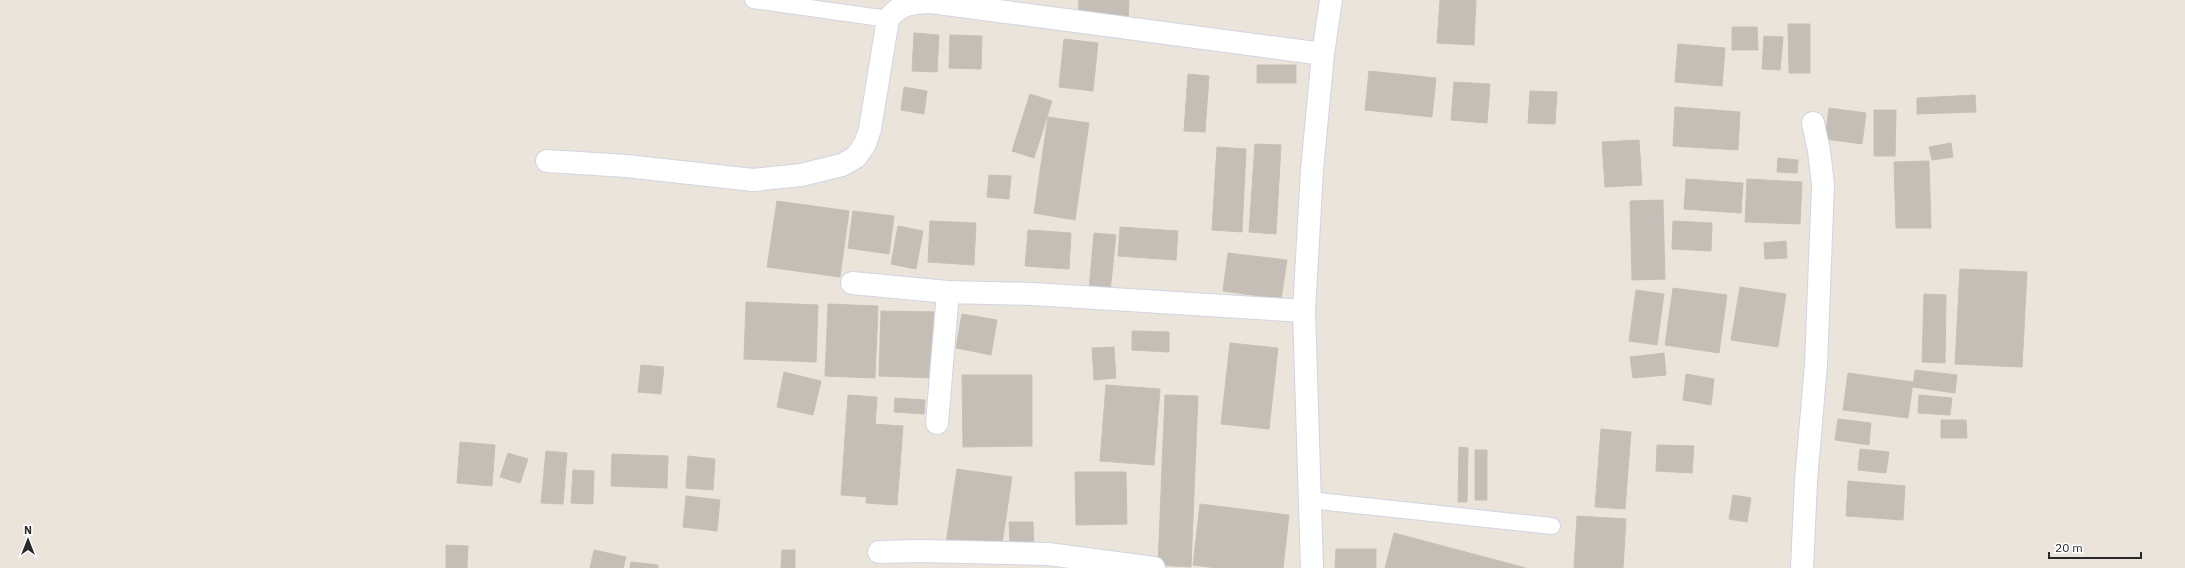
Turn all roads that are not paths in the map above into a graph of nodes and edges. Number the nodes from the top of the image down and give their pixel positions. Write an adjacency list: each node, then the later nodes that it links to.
1 (754, 0): 3 (lane)
2 (1331, 0): 4 (street)
3 (888, 19): 4 (street); 6 (street)
4 (1323, 54): 9 (street)
5 (1813, 123): 16 (street)
6 (547, 161)
7 (852, 283): 8 (street)
8 (948, 292): 9 (street); 10 (street)
9 (1304, 311): 11 (street)
10 (938, 423)
11 (1309, 500): 12 (lane); 15 (street)
12 (1552, 526)
13 (879, 552): 14 (street)
14 (1154, 568)
15 (1312, 568)
16 (1802, 568)

